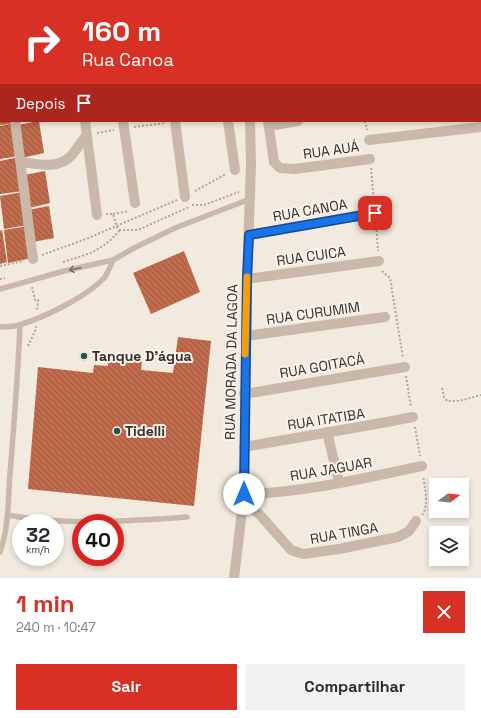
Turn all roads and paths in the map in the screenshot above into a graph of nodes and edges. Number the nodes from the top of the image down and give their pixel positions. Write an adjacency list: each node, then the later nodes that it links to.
1 (15, 122): 13 (street)
2 (85, 122): 10 (street)
3 (175, 122): 8 (path); 16 (street)
4 (228, 122): 14 (street)
5 (250, 122): 17 (street, RUA MORADA DA LAGOA)
6 (284, 122): 7 (street)
7 (269, 123): 12 (street, RUA AUÁ)
8 (123, 125): 10 (path); 18 (street)
9 (481, 127): 11 (street)
10 (87, 135): 13 (street); 20 (street)
11 (369, 140)
12 (370, 159)
13 (21, 162): 24 (street)
14 (235, 170): 16 (path)
15 (241, 190): 22 (path)
16 (185, 197): 21 (path)
17 (250, 199): 23 (street, RUA MORADA DA LAGOA); 25 (lane)
18 (135, 203)
19 (375, 213): 23 (street, RUA CANOA)
20 (97, 215): 21 (path)
21 (117, 226): 22 (path); 24 (path)
22 (120, 230): 27 (path)
23 (249, 235): 31 (street, RUA MORADA DA LAGOA)
24 (33, 259): 28 (path)
25 (114, 260): 32 (lane, one-way to 32); 34 (lane)
26 (379, 261): 31 (street, RUA CUICA); 37 (path)
27 (57, 264)
28 (0, 266)
29 (7, 278): 30 (path)
30 (0, 279)
31 (247, 279): 36 (street, RUA MORADA DA LAGOA)
32 (0, 289)
33 (385, 317): 36 (street, RUA CURUMIM)
34 (20, 325): 35 (lane); 47 (lane)
35 (0, 327)
36 (246, 336): 39 (street, RUA MORADA DA LAGOA)
37 (404, 367): 39 (street, RUA GOITACÁ); 41 (path)
38 (442, 388): 40 (path)
39 (244, 394): 43 (street, RUA MORADA DA LAGOA)
40 (481, 395)
41 (413, 417): 42 (street, RUA ITATIBA); 44 (path)
42 (327, 432): 43 (street, RUA ITATIBA); 45 (street)
43 (244, 447): 46 (street, RUA MORADA DA LAGOA)
44 (422, 466): 45 (street, RUA JAGUAR); 49 (path)
45 (339, 482): 46 (street, RUA JAGUAR)
46 (243, 499): 49 (street, RUA TINGA); 51 (street, RUA MORADA DA LAGOA)
47 (7, 515): 48 (lane); 50 (lane)
48 (186, 517)
49 (416, 521)
50 (0, 552)
51 (234, 578)

